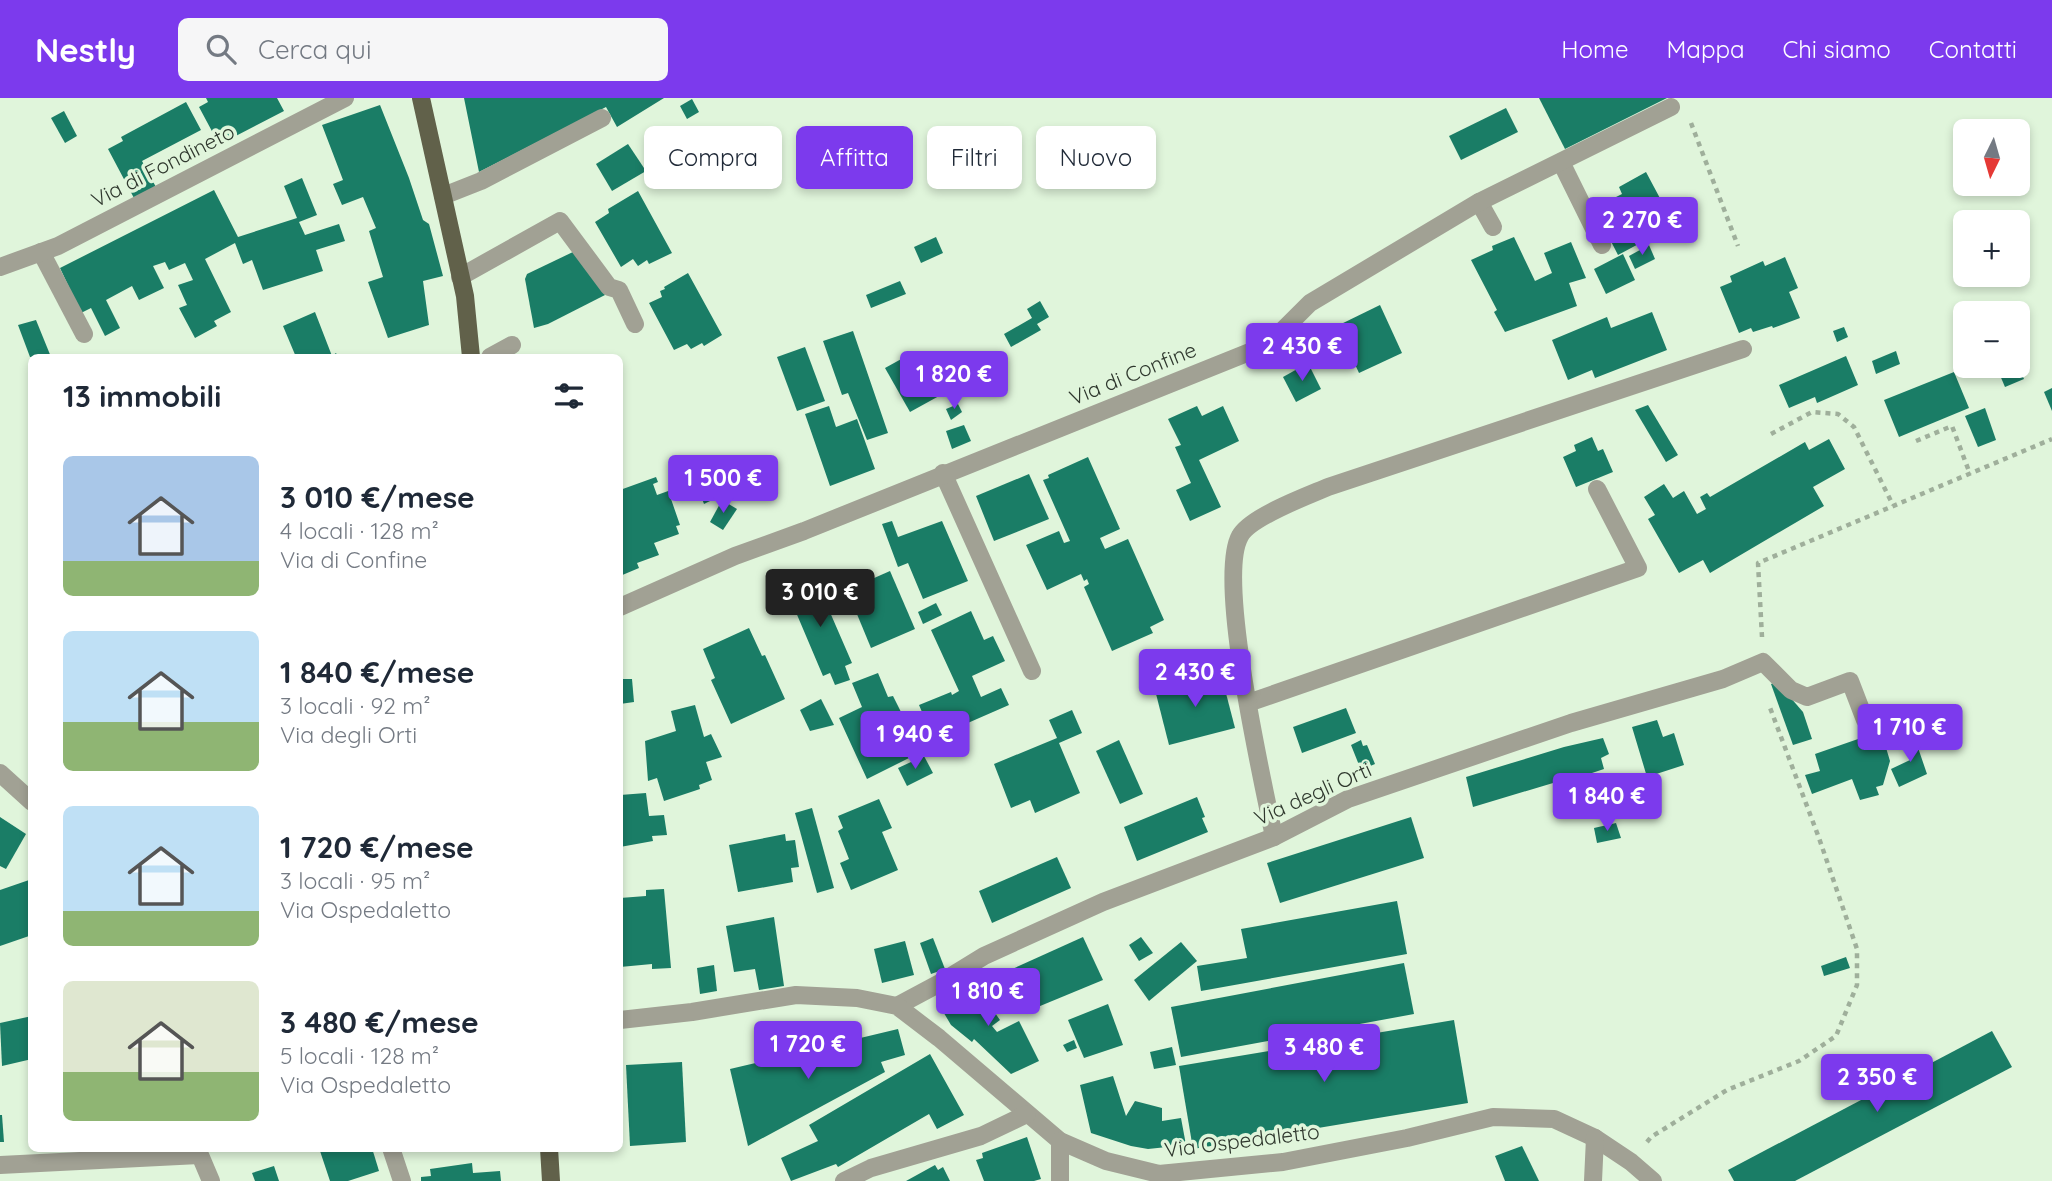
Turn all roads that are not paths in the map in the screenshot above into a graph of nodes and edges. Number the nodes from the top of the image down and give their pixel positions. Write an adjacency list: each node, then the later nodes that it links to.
1 (345, 98): 10 (street, Via di Fondineto)
2 (421, 98): 6 (main road)
3 (1671, 107): 5 (street, Via di Confine)
4 (602, 118): 6 (street)
5 (1561, 162): 7 (street, Via di Confine); 9 (street)
6 (443, 197): 12 (main road)
7 (1479, 202): 8 (street); 19 (street, Via di Confine)
8 (1493, 227)
9 (1602, 245)
10 (41, 252): 11 (street, Via di Fondineto); 14 (street)
11 (0, 267)
12 (460, 277): 13 (street); 17 (main road)
13 (635, 324)
14 (84, 334)
15 (512, 345): 18 (street)
16 (1743, 349): 23 (street)
17 (471, 354)
18 (496, 354)
19 (943, 474): 21 (street, Via di Confine); 22 (street)
20 (1597, 489): 23 (street)
21 (623, 606)
22 (1032, 671)
23 (1248, 703): 27 (street)
24 (1865, 720): 27 (street, Via degli Orti)
25 (0, 773): 26 (street)
26 (28, 798)
27 (1274, 837): 28 (street, Via degli Orti)
28 (897, 1006): 29 (street, Via Ospedaletto); 30 (street, Via Ospedaletto)
29 (623, 1020)
30 (1027, 1114): 32 (street, Via Ospedaletto); 41 (street)
31 (1595, 1138): 32 (street, Via Ospedaletto); 43 (street); 44 (street, Via Ospedaletto)
32 (1060, 1141): 42 (street)
33 (184, 1152): 37 (street)
34 (198, 1152): 38 (street)
35 (392, 1152): 39 (street)
36 (549, 1152): 40 (main road)
37 (0, 1165)
38 (211, 1181)
39 (402, 1181)
40 (551, 1181)
41 (844, 1181)
42 (1060, 1181)
43 (1593, 1181)
44 (1653, 1181)

